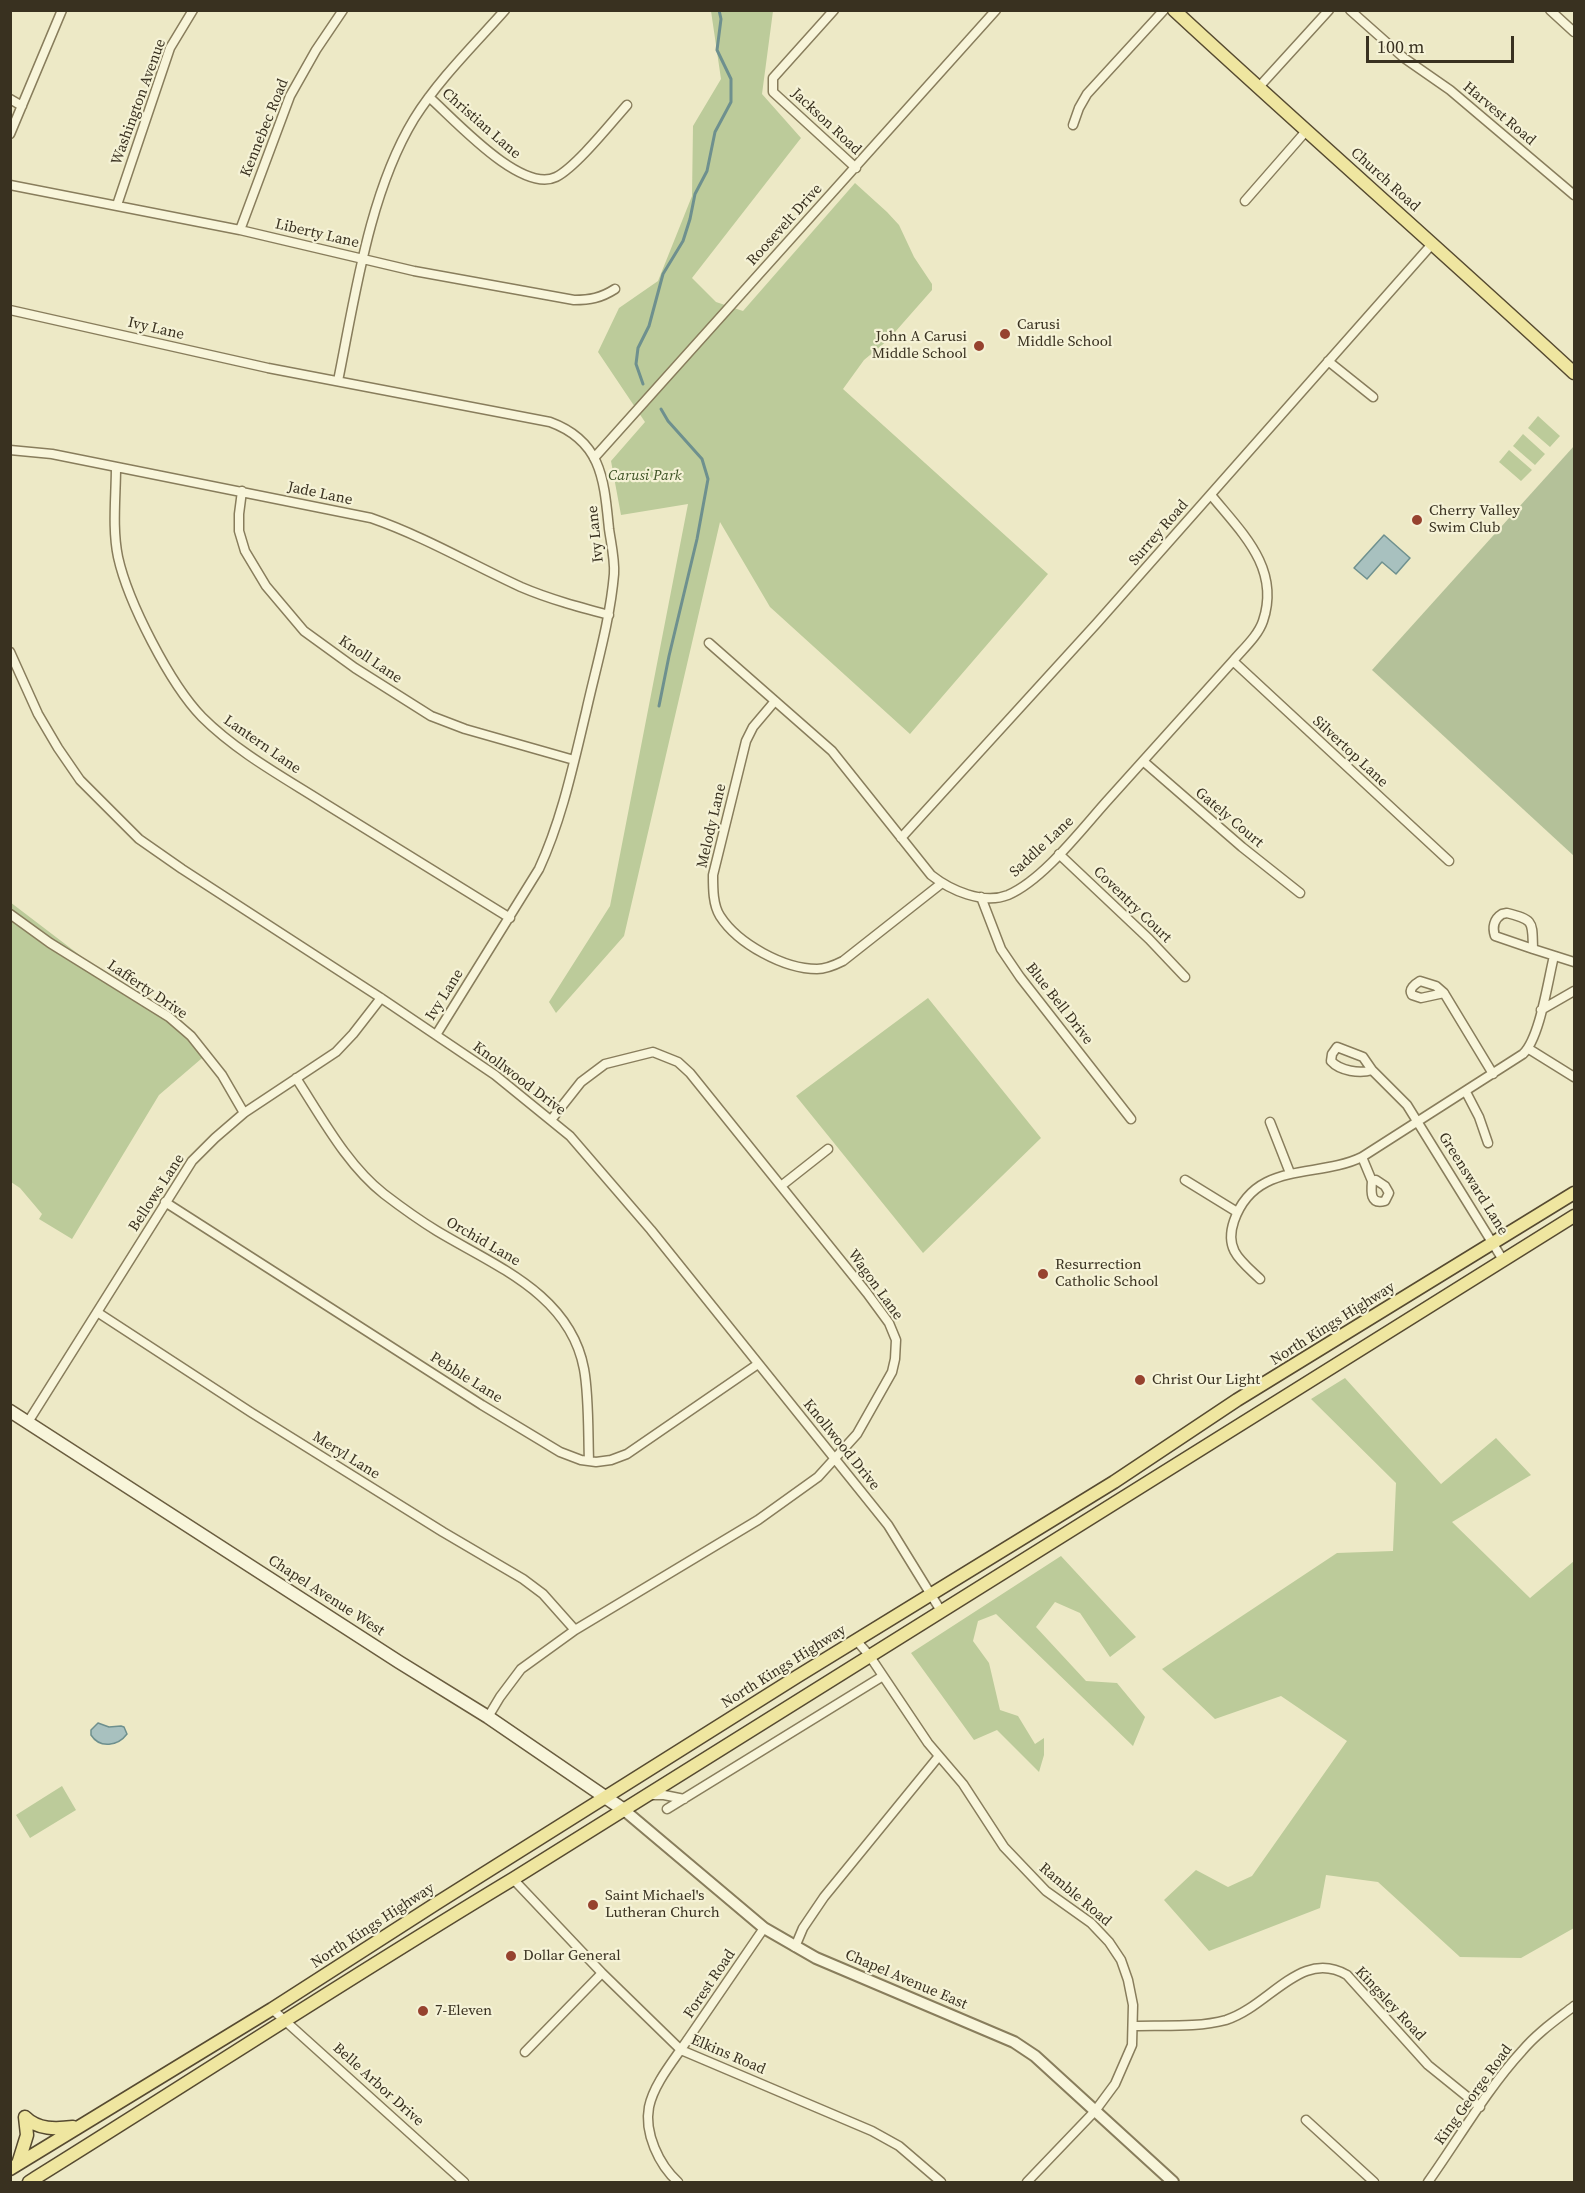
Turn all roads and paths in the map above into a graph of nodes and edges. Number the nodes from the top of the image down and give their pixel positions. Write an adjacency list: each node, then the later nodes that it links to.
1 (62, 10): 17 (street)
2 (194, 10): 25 (street, Washington Avenue)
3 (343, 10): 26 (street, Kennebec Road)
4 (505, 10): 14 (street)
5 (834, 10): 21 (street, Jackson Road)
6 (996, 10): 21 (street, Roosevelt Drive)
7 (1164, 10): 18 (street)
8 (1174, 10): 13 (main road, Church Road)
9 (1329, 10): 13 (street)
10 (1350, 10): 23 (street, Harvest Road)
11 (1550, 10): 12 (street)
12 (1575, 32)
13 (1258, 88): 19 (main road, Church Road)
14 (429, 97): 16 (street, Christian Lane); 28 (street)
15 (10, 99): 17 (street)
16 (627, 105)
17 (22, 106): 20 (street)
18 (1073, 125)
19 (1306, 130): 24 (street); 27 (main road, Church Road)
20 (10, 134)
21 (856, 168): 36 (street, Roosevelt Drive)
22 (10, 184): 25 (street, Liberty Lane)
23 (1575, 195)
24 (1245, 201)
25 (117, 205): 26 (street, Liberty Lane)
26 (240, 230): 28 (street, Liberty Lane)
27 (1433, 243): 31 (street, Surrey Road); 32 (main road, Church Road)
28 (363, 259): 29 (street, Liberty Lane); 33 (street)
29 (615, 289)
30 (10, 309): 33 (street, Ivy Lane)
31 (1328, 362): 34 (street); 39 (street, Surrey Road)
32 (1574, 373)
33 (338, 381): 36 (street, Ivy Lane)
34 (1373, 397)
35 (10, 450): 37 (street, Jade Lane)
36 (594, 458): 40 (street, Ivy Lane)
37 (116, 466): 38 (street, Jade Lane); 54 (street, Lantern Lane)
38 (242, 491): 40 (street, Jade Lane); 45 (street, Knoll Lane)
39 (1210, 495): 43 (street, Saddle Lane); 47 (street, Surrey Road)
40 (609, 615): 45 (street, Ivy Lane)
41 (709, 643): 44 (street, Saddle Lane)
42 (10, 652): 61 (street, Knollwood Drive)
43 (1233, 661): 46 (street, Saddle Lane); 49 (street, Silvertop Lane)
44 (775, 701): 47 (street, Saddle Lane); 50 (street, Melody Lane)
45 (574, 760): 54 (street, Ivy Lane)
46 (1143, 761): 48 (street, Saddle Lane); 51 (street, Gately Court)
47 (901, 838): 50 (street, Saddle Lane)
48 (1059, 854): 52 (street, Saddle Lane); 58 (street, Coventry Court)
49 (1449, 861)
50 (942, 883): 52 (street, Saddle Lane)
51 (1300, 893)
52 (981, 897): 71 (street, Blue Bell Drive)
53 (10, 914): 70 (street, Lafferty Drive)
54 (510, 918): 63 (street, Ivy Lane)
55 (1533, 949): 55 (street); 56 (street)
56 (1554, 956): 57 (street); 62 (street)
57 (1575, 962)
58 (1185, 977)
59 (1575, 991): 62 (street)
60 (1444, 993): 66 (street)
61 (381, 998): 63 (street, Knollwood Drive); 68 (street, Bellows Lane)
62 (1541, 1010): 64 (street)
63 (436, 1035): 72 (street, Knollwood Drive)
64 (1529, 1048): 66 (street, Greensward Lane); 67 (street)
65 (1372, 1070): 74 (street, Greensward Lane)
66 (1493, 1074): 69 (street, Greensward Lane)
67 (1575, 1077)
68 (296, 1078): 70 (street, Bellows Lane); 94 (street, Orchid Lane)
69 (1466, 1092): 74 (street, Greensward Lane); 75 (street)
70 (244, 1113): 83 (street, Bellows Lane)
71 (1131, 1119)
72 (551, 1120): 81 (street, Wagon Lane); 90 (street, Knollwood Drive)
73 (1270, 1122): 78 (street)
74 (1419, 1122): 77 (street, Greensward Lane); 86 (street, Greensward Lane)
75 (1488, 1143)
76 (828, 1149): 81 (street)
77 (1362, 1157): 78 (street, Greensward Lane); 80 (street)
78 (1290, 1173): 84 (street, Greensward Lane)
79 (1185, 1180): 84 (street)
80 (1372, 1181)
81 (781, 1186): 93 (street, Wagon Lane)
82 (1575, 1193): 86 (main road, North Kings Highway)
83 (165, 1202): 89 (street, Bellows Lane); 94 (street, Pebble Lane)
84 (1237, 1212): 88 (street, Greensward Lane)
85 (1575, 1216): 87 (main road, North Kings Highway)
86 (1494, 1243): 87 (street, Greensward Lane); 95 (main road, North Kings Highway)
87 (1503, 1260): 96 (main road, North Kings Highway)
88 (1260, 1279)
89 (98, 1312): 92 (street, Bellows Lane); 97 (street, Meryl Lane)
90 (758, 1364): 93 (street, Knollwood Drive); 94 (street, Pebble Lane)
91 (10, 1411): 92 (main road, Chapel Avenue West)
92 (28, 1422): 101 (main road, Chapel Avenue West)
93 (834, 1458): 95 (street, Knollwood Drive); 97 (street, Wagon Lane)
94 (589, 1461)
95 (931, 1594): 96 (street, Knollwood Drive); 98 (main road, North Kings Highway)
96 (941, 1611): 99 (main road, North Kings Highway)
97 (575, 1630): 101 (street, Wagon Lane)
98 (856, 1640): 99 (street, Ramble Road); 104 (main road, North Kings Highway)
99 (869, 1655): 100 (street, Ramble Road); 103 (main road, North Kings Highway)
100 (883, 1676): 102 (street, Ramble Road); 105 (street)
101 (488, 1717): 104 (main road, Chapel Avenue West)
102 (939, 1756): 110 (street); 115 (street, Ramble Road)
103 (647, 1795): 105 (street); 107 (main road, North Kings Highway)
104 (607, 1797): 107 (main road, Chapel Avenue West); 113 (main road, North Kings Highway)
105 (684, 1799): 106 (street)
106 (667, 1809)
107 (624, 1810): 108 (main road, North Kings Highway); 109 (street, Chapel Avenue East)
108 (513, 1879): 111 (street, Elkins Road); 114 (main road, North Kings Highway)
109 (764, 1928): 110 (street, Chapel Avenue East); 116 (street, Forest Road)
110 (795, 1947): 119 (street, Chapel Avenue East)
111 (602, 1973): 116 (street, Elkins Road); 117 (street)
112 (1575, 2006): 118 (street, King George Road)
113 (273, 2009): 114 (street, Belle Arbor Drive); 121 (main road, North Kings Highway)
114 (286, 2021): 123 (main road, North Kings Highway); 124 (street, Belle Arbor Drive)
115 (1134, 2026): 118 (street, Kingsley Road); 119 (street, Ramble Road)
116 (681, 2050): 125 (street, Forest Road); 126 (street, Elkins Road)
117 (525, 2052)
118 (1480, 2107): 130 (street, King George Road)
119 (1095, 2111): 127 (street, Ramble Road); 128 (street, Chapel Avenue East)
120 (1306, 2120): 129 (street)
121 (77, 2127): 122 (main road, North Kings Highway); 122 (main road)
122 (14, 2166)
123 (29, 2182)
124 (464, 2182)
125 (678, 2182)
126 (941, 2182)
127 (1027, 2182)
128 (1173, 2182)
129 (1374, 2182)
130 (1428, 2182)

